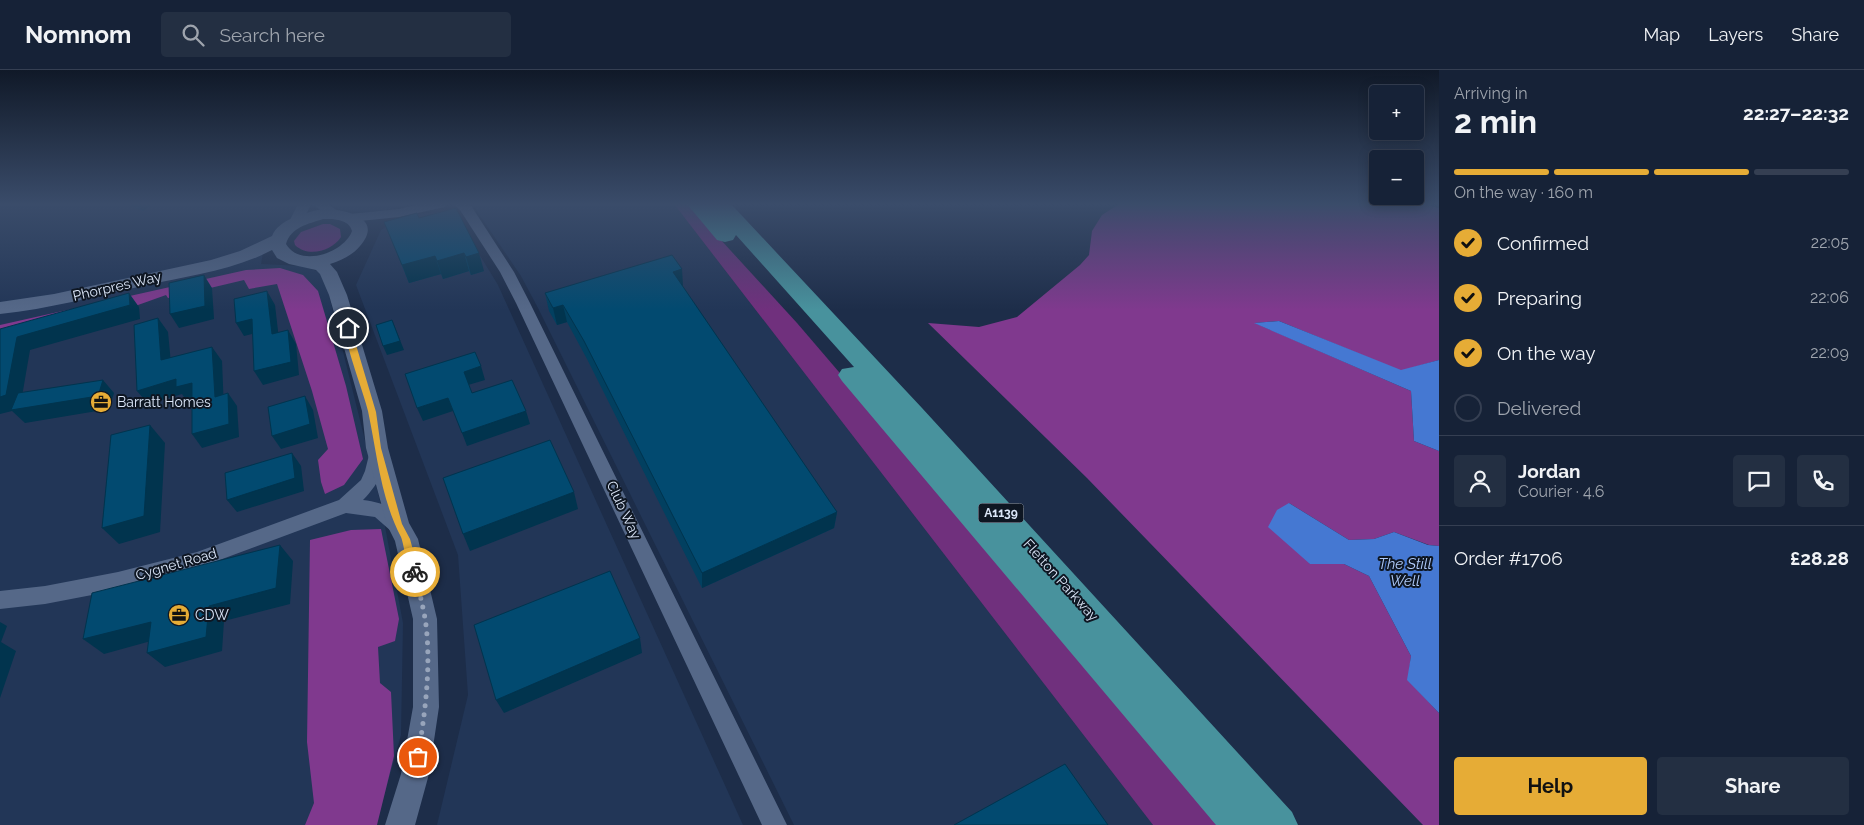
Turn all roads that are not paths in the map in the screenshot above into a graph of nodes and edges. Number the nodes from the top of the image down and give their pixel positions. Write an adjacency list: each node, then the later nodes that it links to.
1 (355, 239): 6 (street)
2 (485, 239): 18 (street, Club Way)
3 (737, 239): 19 (highway, Fletton Parkway / A1139)
4 (741, 239): 20 (highway, Fletton Parkway / A1139)
5 (278, 240): 7 (street); 8 (street, Phorpres Way)
6 (345, 250): 9 (street); 10 (street)
7 (286, 258): 8 (street, Phorpres Way); 9 (street, Phorpres Way)
8 (234, 260): 11 (street, Phorpres Way)
9 (312, 261): 10 (street)
10 (338, 295): 12 (street)
11 (0, 308)
12 (372, 412): 13 (street); 15 (street)
13 (377, 448): 14 (street, Cygnet Road); 15 (street)
14 (346, 505): 15 (street, Cygnet Road); 16 (street, Cygnet Road)
15 (402, 532): 17 (street)
16 (0, 600)
17 (400, 825)
18 (775, 825)
19 (1241, 825)
20 (1279, 825)

